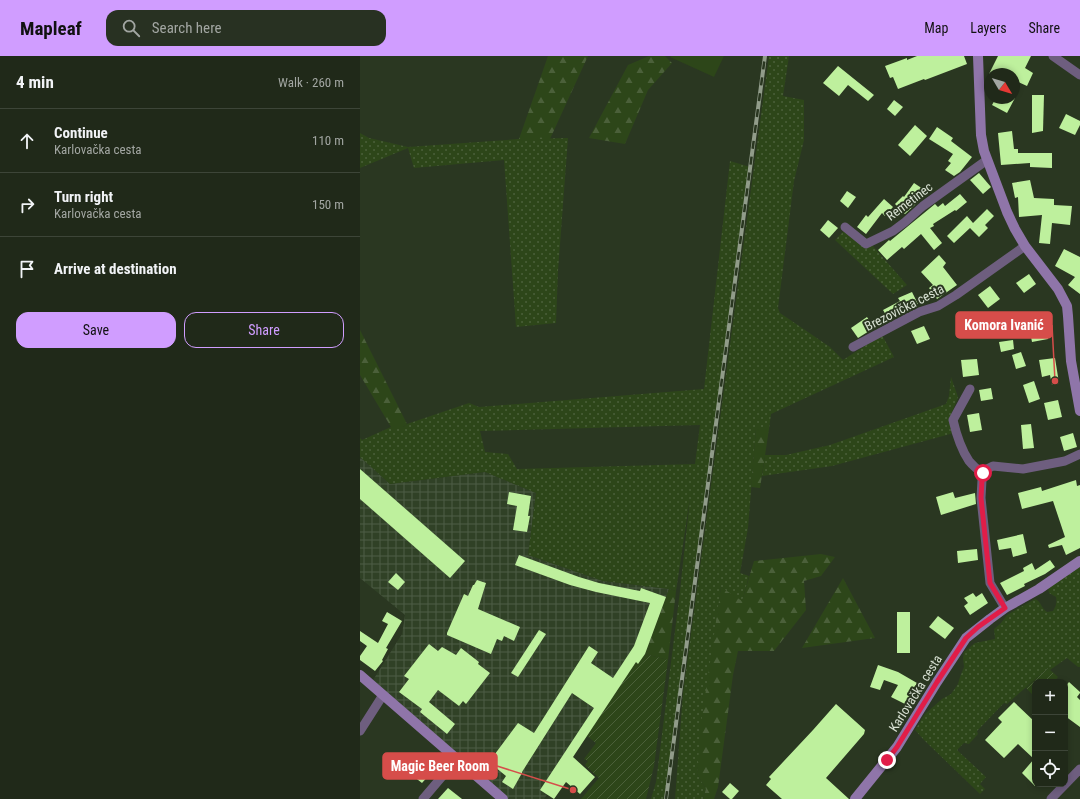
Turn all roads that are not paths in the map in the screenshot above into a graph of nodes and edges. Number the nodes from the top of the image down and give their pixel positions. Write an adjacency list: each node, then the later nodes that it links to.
1 (978, 56): 4 (main road)
2 (1054, 56): 3 (street)
3 (1080, 75)
4 (987, 160): 5 (street, Remetinec); 6 (main road)
5 (845, 227)
6 (1025, 246): 7 (street, Brezovička cesta); 9 (main road)
7 (853, 348)
8 (970, 389): 11 (street)
9 (1080, 411)
10 (1080, 454): 11 (street)
11 (983, 473): 13 (street)
12 (1080, 561): 13 (main road, Karlovačka cesta)
13 (1005, 608): 21 (main road, Karlovačka cesta)
14 (360, 675): 15 (main road)
15 (383, 695): 16 (street); 17 (main road)
16 (360, 731)
17 (457, 760): 19 (street); 20 (main road)
18 (1080, 769): 22 (street)
19 (423, 799)
20 (503, 799)
21 (855, 799)
22 (1051, 799)

